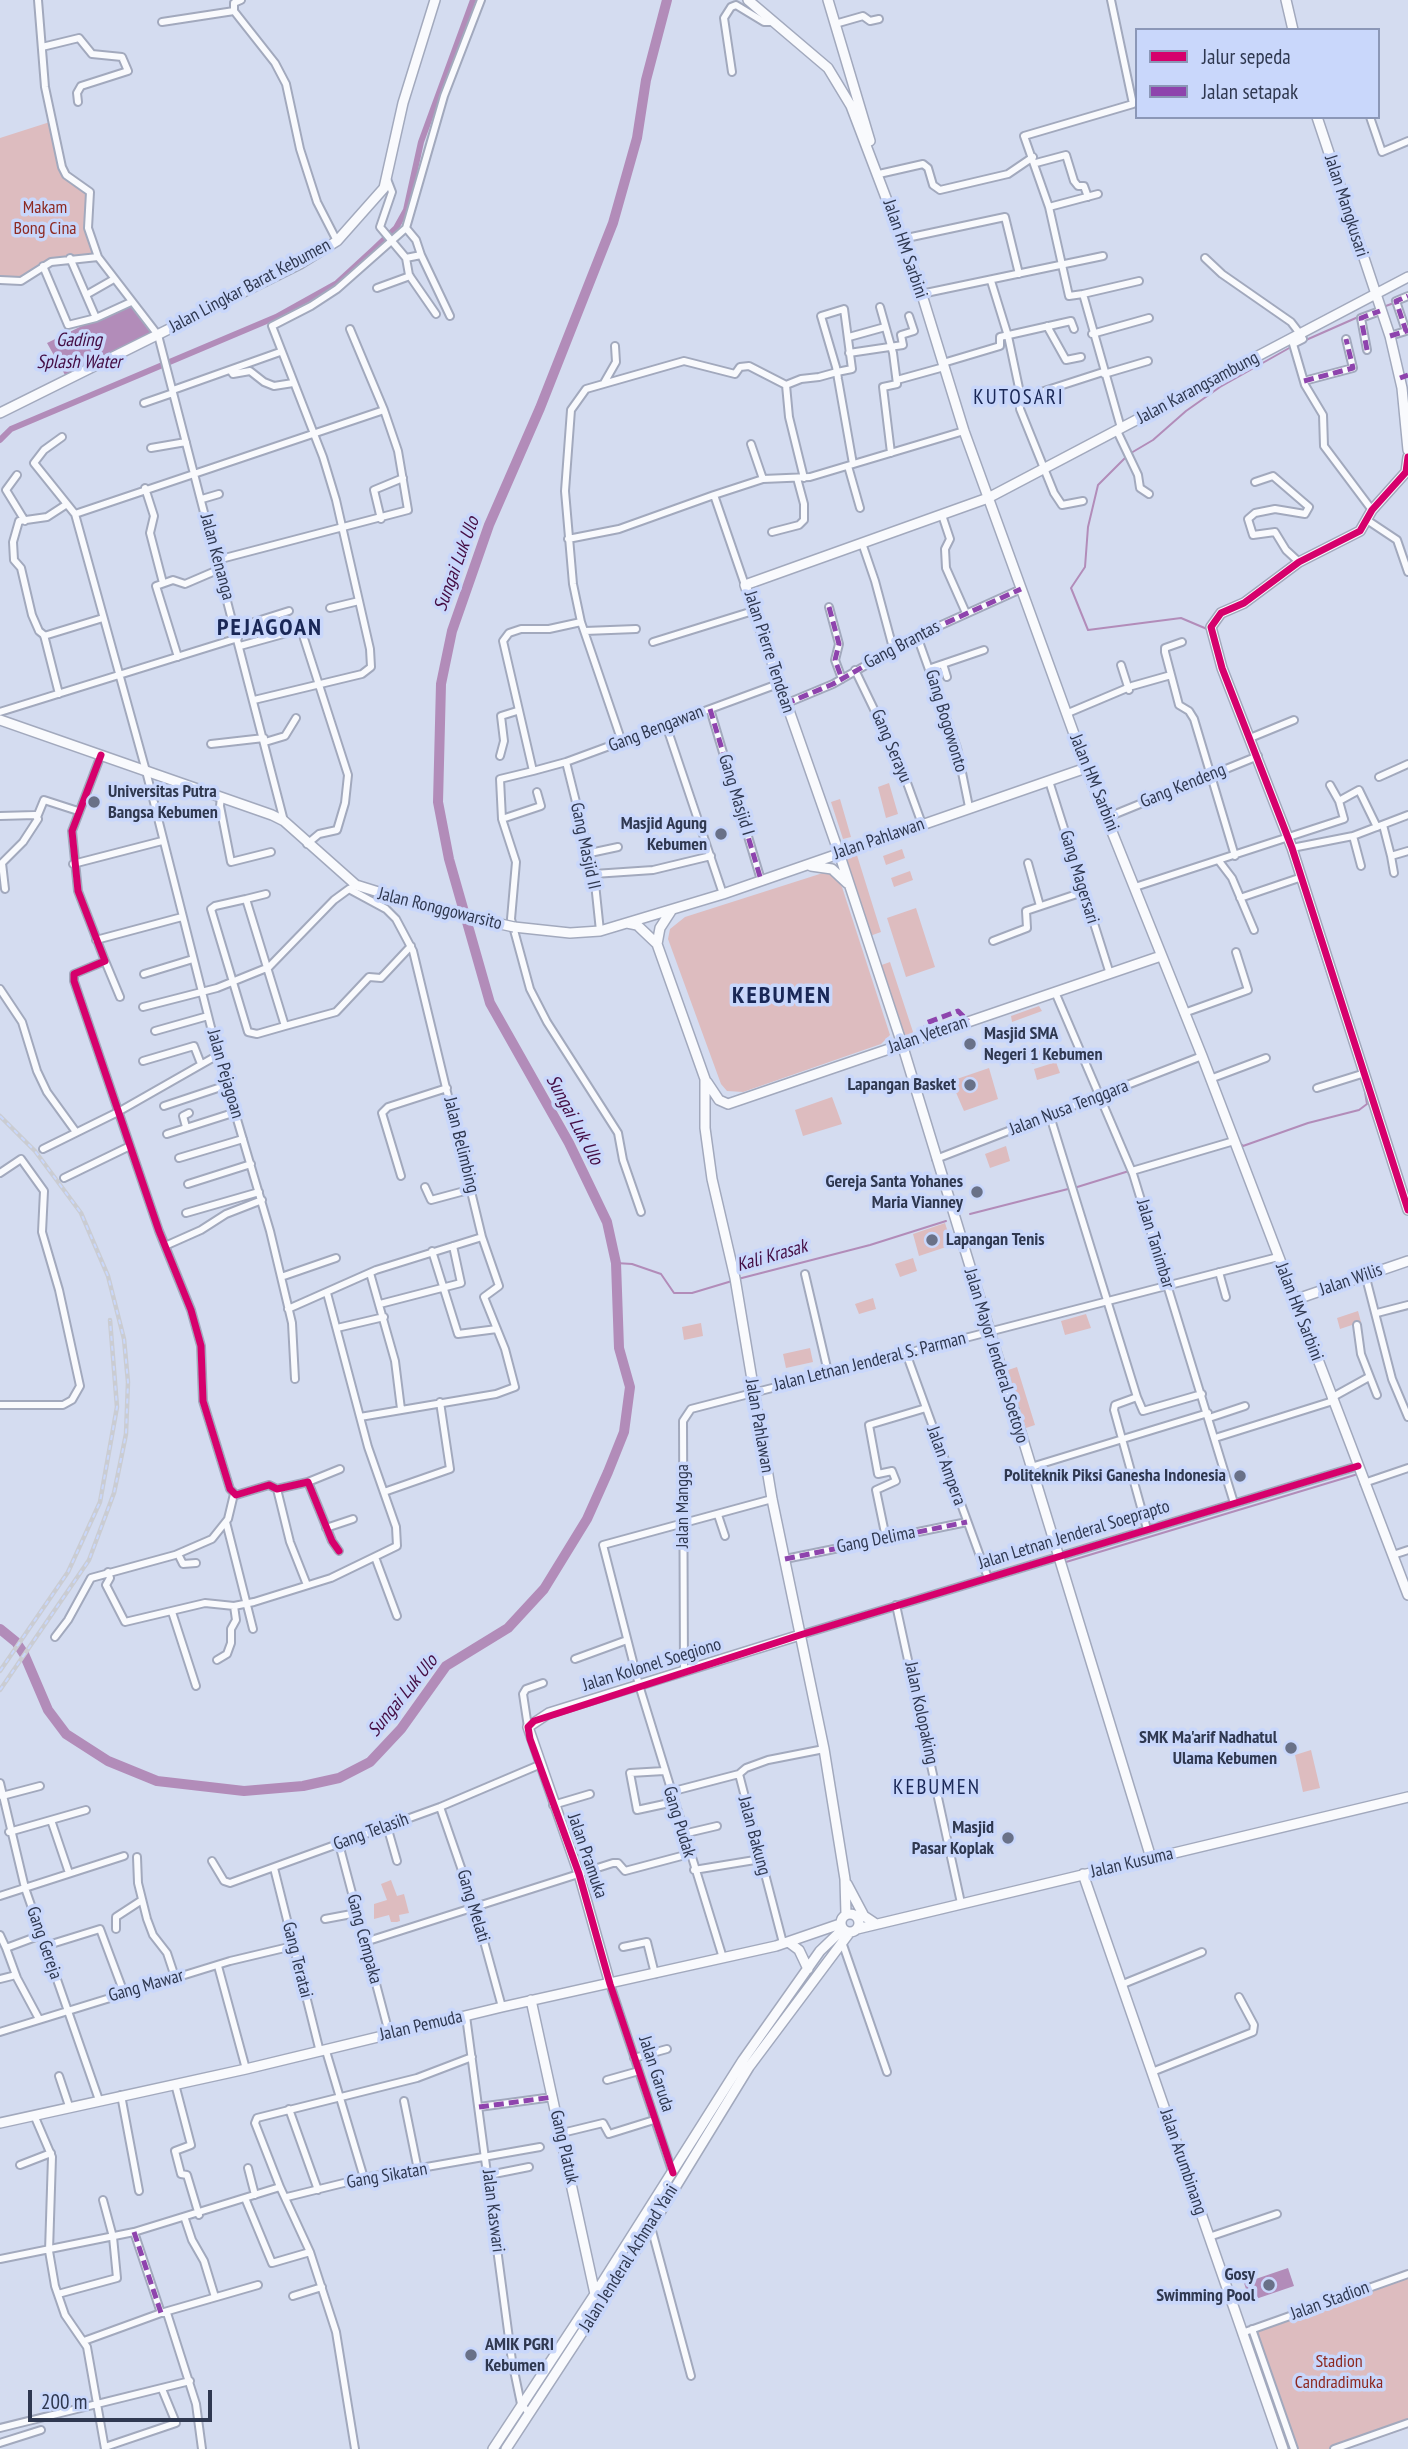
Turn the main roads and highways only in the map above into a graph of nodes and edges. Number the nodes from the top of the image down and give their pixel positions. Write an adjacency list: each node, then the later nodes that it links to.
1 (435, 0): 11 (main road, Jalan Lingkar Barat Kebumen)
2 (748, 0): 7 (main road, Jalan HM Sarbini)
3 (828, 0): 7 (main road)
4 (1286, 0): 5 (main road)
5 (1293, 28)
6 (1318, 119): 9 (main road, Jalan Mangkusari)
7 (870, 153): 14 (main road, Jalan HM Sarbini)
8 (1408, 277): 9 (main road, Jalan Karangsambung)
9 (1374, 295): 10 (main road, Jalan Mangkusari); 14 (main road, Jalan Karangsambung)
10 (1404, 377): 12 (main road, Jalan Mangkusari)
11 (0, 413)
12 (1408, 450)
13 (1408, 457): 32 (main road)
14 (988, 498): 16 (main road, Jalan HM Sarbini); 17 (main road, Jalan Pierre Tendean)
15 (0, 720): 25 (main road, Jalan Ronggowarsito, bridge)
16 (1086, 768): 18 (main road, Jalan Pahlawan); 27 (main road, Jalan HM Sarbini)
17 (834, 842): 19 (main road, Jalan Pierre Tendean); 20 (main road)
18 (853, 848): 19 (main road, Jalan Pahlawan); 21 (main road)
19 (839, 853): 20 (main road, Jalan Pahlawan); 21 (main road, Jalan Mayor Jenderal Soetoyo)
20 (827, 858): 22 (main road, Jalan Pahlawan)
21 (843, 864): 23 (main road, Jalan Mayor Jenderal Soetoyo)
22 (805, 865): 23 (main road); 24 (main road, Jalan Pahlawan)
23 (850, 888): 28 (main road, Jalan Mayor Jenderal Soetoyo)
24 (672, 910): 25 (main road, Jalan Pahlawan); 26 (main road)
25 (627, 923): 26 (main road)
26 (657, 944): 31 (main road, Jalan Pahlawan)
27 (1160, 956): 29 (main road, Jalan Veteran); 34 (main road, Jalan HM Sarbini)
28 (894, 1021): 29 (main road, Jalan Mayor Jenderal Soetoyo); 30 (main road)
29 (902, 1044): 30 (main road, Jalan Veteran); 39 (main road, Jalan Mayor Jenderal Soetoyo)
30 (884, 1050): 31 (main road, Jalan Veteran)
31 (705, 1079): 36 (main road, Jalan Pahlawan)
32 (1408, 1210)
33 (1408, 1262): 34 (main road, Jalan Wilis)
34 (1296, 1299): 35 (main road, Jalan HM Sarbini)
35 (1408, 1595)
36 (800, 1635): 37 (main road, Jalan Kolonel Soegiono); 41 (main road, Jalan Pahlawan)
37 (530, 1740): 47 (main road, Jalan Pramuka)
38 (1408, 1797): 39 (main road, Jalan Kusuma)
39 (1151, 1858): 40 (main road, Jalan Kusuma)
40 (1083, 1874): 43 (main road, Jalan Kusuma); 54 (main road, Jalan Arumbinang)
41 (845, 1879): 42 (main road, Jalan Pahlawan); 43 (main road)
42 (846, 1914): 44 (main road); 44 (main road)
43 (876, 1924): 44 (main road, Jalan Kusuma)
44 (846, 1928): 45 (main road, Jalan Kusuma); 46 (main road, Jalan Jenderal Achmad Yani); 51 (main road, Jalan Jenderal Achmad Yani)
45 (783, 1944): 46 (main road); 47 (main road, Jalan Pemuda)
46 (808, 1969): 50 (main road, Jalan Jenderal Achmad Yani)
47 (610, 1984): 48 (main road, Jalan Pemuda)
48 (531, 2000): 49 (main road, Jalan Pemuda); 50 (main road, Gang Platuk)
49 (0, 2123)
50 (595, 2294): 51 (main road, Jalan Jenderal Achmad Yani)
51 (525, 2410): 52 (main road, Jalan Jenderal Achmad Yani); 53 (main road, Jalan Jenderal Achmad Yani)
52 (493, 2449)
53 (506, 2449)
54 (1283, 2449)

